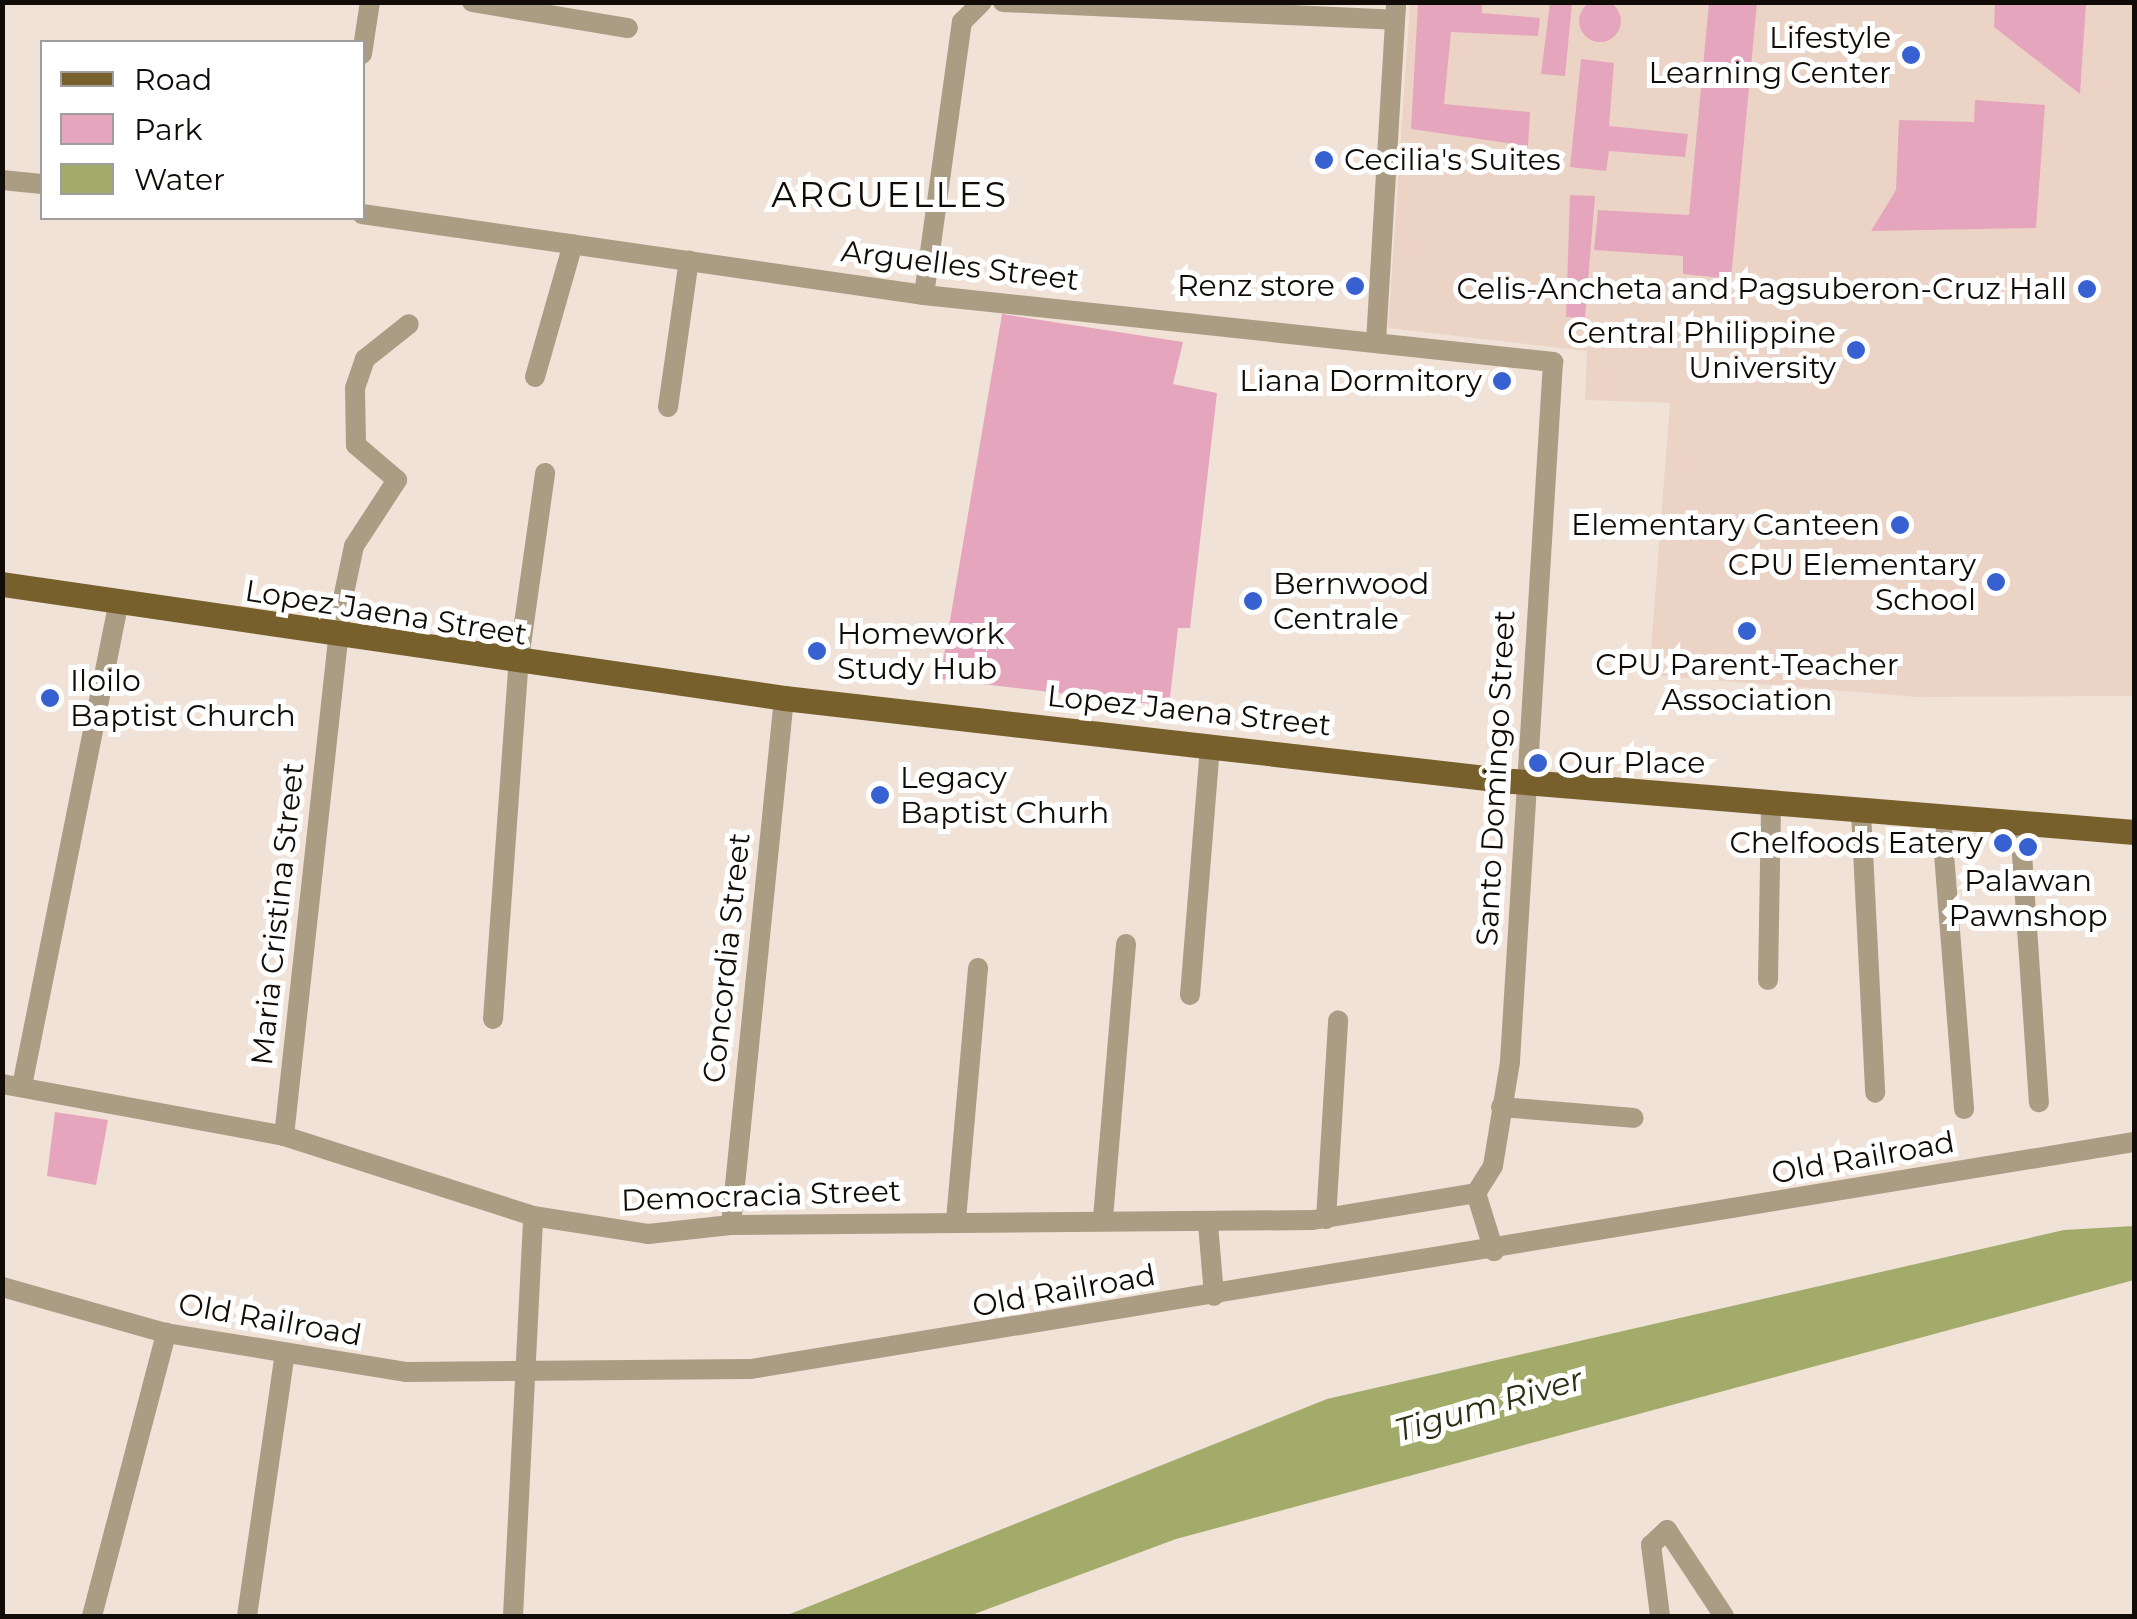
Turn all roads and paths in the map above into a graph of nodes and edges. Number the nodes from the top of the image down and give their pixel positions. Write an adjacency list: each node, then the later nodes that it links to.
1 (370, 2): 8 (street)
2 (472, 2): 7 (street)
3 (982, 2): 14 (street)
4 (1003, 2): 5 (street)
5 (1172, 8): 6 (street)
6 (1396, 11): 16 (street)
7 (628, 28)
8 (364, 40)
9 (2, 180): 10 (street)
10 (40, 184)
11 (365, 214): 12 (street, Arguelles Street)
12 (573, 244): 13 (street, Arguelles Street); 18 (street)
13 (690, 260): 14 (street, Arguelles Street); 19 (street)
14 (924, 295): 16 (street, Arguelles Street)
15 (409, 324): 23 (street, Maria Cristina Street)
16 (1376, 342): 17 (street, Arguelles Street)
17 (1553, 362): 27 (street, Santo Domingo Street)
18 (535, 378)
19 (668, 407)
20 (545, 474): 24 (street)
21 (2, 584): 22 (main road, Lopez Jaena Street)
22 (118, 605): 23 (main road, Lopez Jaena Street); 39 (street)
23 (338, 639): 24 (main road, Lopez Jaena Street); 45 (street, Maria Cristina Street)
24 (518, 666): 25 (main road, Lopez Jaena Street); 37 (street)
25 (784, 698): 26 (main road, Lopez Jaena Street); 53 (street, Concordia Street)
26 (1210, 746): 27 (main road, Lopez Jaena Street); 36 (street)
27 (1524, 782): 28 (main road, Lopez Jaena Street); 42 (street, Santo Domingo Street)
28 (1771, 804): 29 (main road, Lopez Jaena Street); 35 (street)
29 (1860, 812): 30 (main road, Lopez Jaena Street); 40 (street)
30 (1941, 816): 31 (main road, Lopez Jaena Street); 43 (street)
31 (2020, 825): 32 (main road, Lopez Jaena Street); 41 (street)
32 (2134, 832)
33 (1126, 944): 49 (street)
34 (978, 968): 51 (street)
35 (1768, 980)
36 (1190, 996)
37 (494, 1019)
38 (1338, 1020): 50 (street)
39 (12, 1085): 45 (street, Democracia Street)
40 (1875, 1093)
41 (2039, 1102)
42 (1502, 1107): 44 (street); 47 (street, Santo Domingo Street)
43 (1964, 1109)
44 (1634, 1118)
45 (284, 1136): 48 (street, Democracia Street)
46 (2134, 1142): 54 (street, Old Railroad)
47 (1476, 1193): 50 (street, Democracia Street); 54 (street)
48 (532, 1216): 53 (street, Democracia Street); 59 (street)
49 (1102, 1218): 51 (street, Democracia Street); 52 (street, Democracia Street)
50 (1326, 1218): 52 (street, Democracia Street)
51 (956, 1220): 53 (street, Democracia Street)
52 (1208, 1224): 56 (street)
53 (730, 1225)
54 (1494, 1250): 56 (street, Old Railroad)
55 (2, 1287): 57 (street, Old Railroad)
56 (1214, 1296): 59 (street, Old Railroad)
57 (166, 1333): 58 (street, Old Railroad); 60 (street)
58 (284, 1358): 59 (street, Old Railroad); 61 (street)
59 (522, 1378): 62 (street)
60 (92, 1616)
61 (247, 1616)
62 (512, 1616)
63 (1660, 1616): 64 (street)
64 (1724, 1616)

